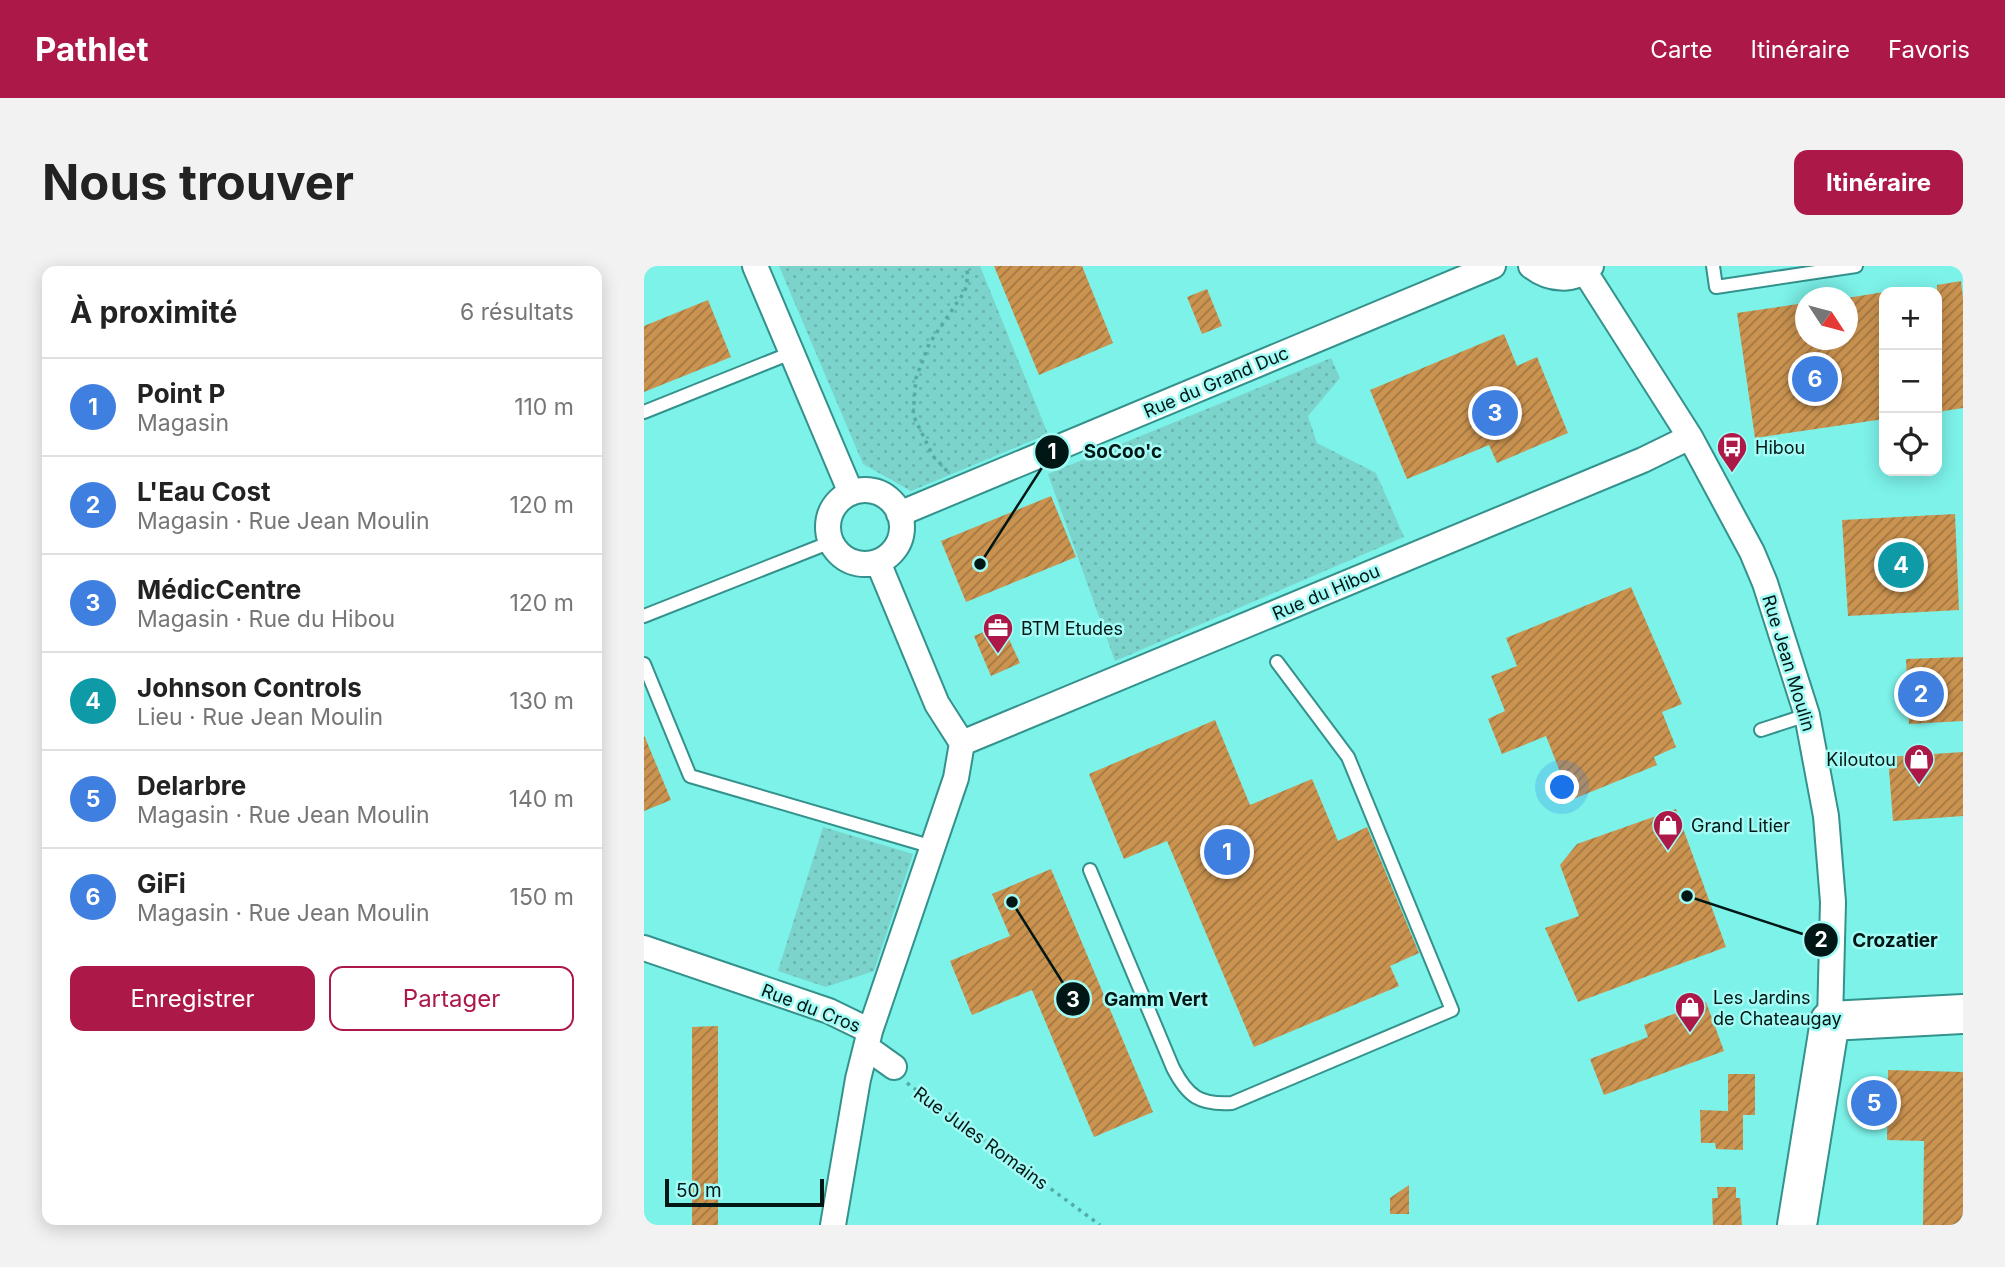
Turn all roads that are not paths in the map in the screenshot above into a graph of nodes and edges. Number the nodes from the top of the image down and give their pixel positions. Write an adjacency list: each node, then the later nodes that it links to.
1 (755, 266): 7 (street)
2 (1493, 266): 11 (street, Rue du Grand Duc)
3 (1531, 266): 6 (street)
4 (1713, 266): 5 (lane)
5 (1856, 266)
6 (1588, 269): 9 (street, Rue Jean Moulin)
7 (791, 353): 8 (lane); 10 (street)
8 (644, 412)
9 (1690, 437): 17 (street, Rue Jean Moulin); 19 (street, Rue du Hibou)
10 (851, 493): 11 (street); 12 (street)
11 (899, 514): 13 (street)
12 (831, 542): 13 (street); 14 (lane)
13 (878, 562): 19 (street)
14 (644, 616)
15 (1277, 662): 21 (lane)
16 (644, 664): 20 (lane)
17 (1807, 715): 18 (lane); 24 (street, Rue Jean Moulin)
18 (1761, 730)
19 (962, 743): 20 (street)
20 (933, 847): 25 (street)
21 (1090, 870)
22 (644, 948): 25 (street, Rue du Cros)
23 (1963, 1014): 24 (main road)
24 (1830, 1021): 28 (main road, Rue Jean Moulin)
25 (868, 1039): 26 (street); 27 (street, Rue du Cros)
26 (894, 1067)
27 (833, 1225)
28 (1797, 1225)

